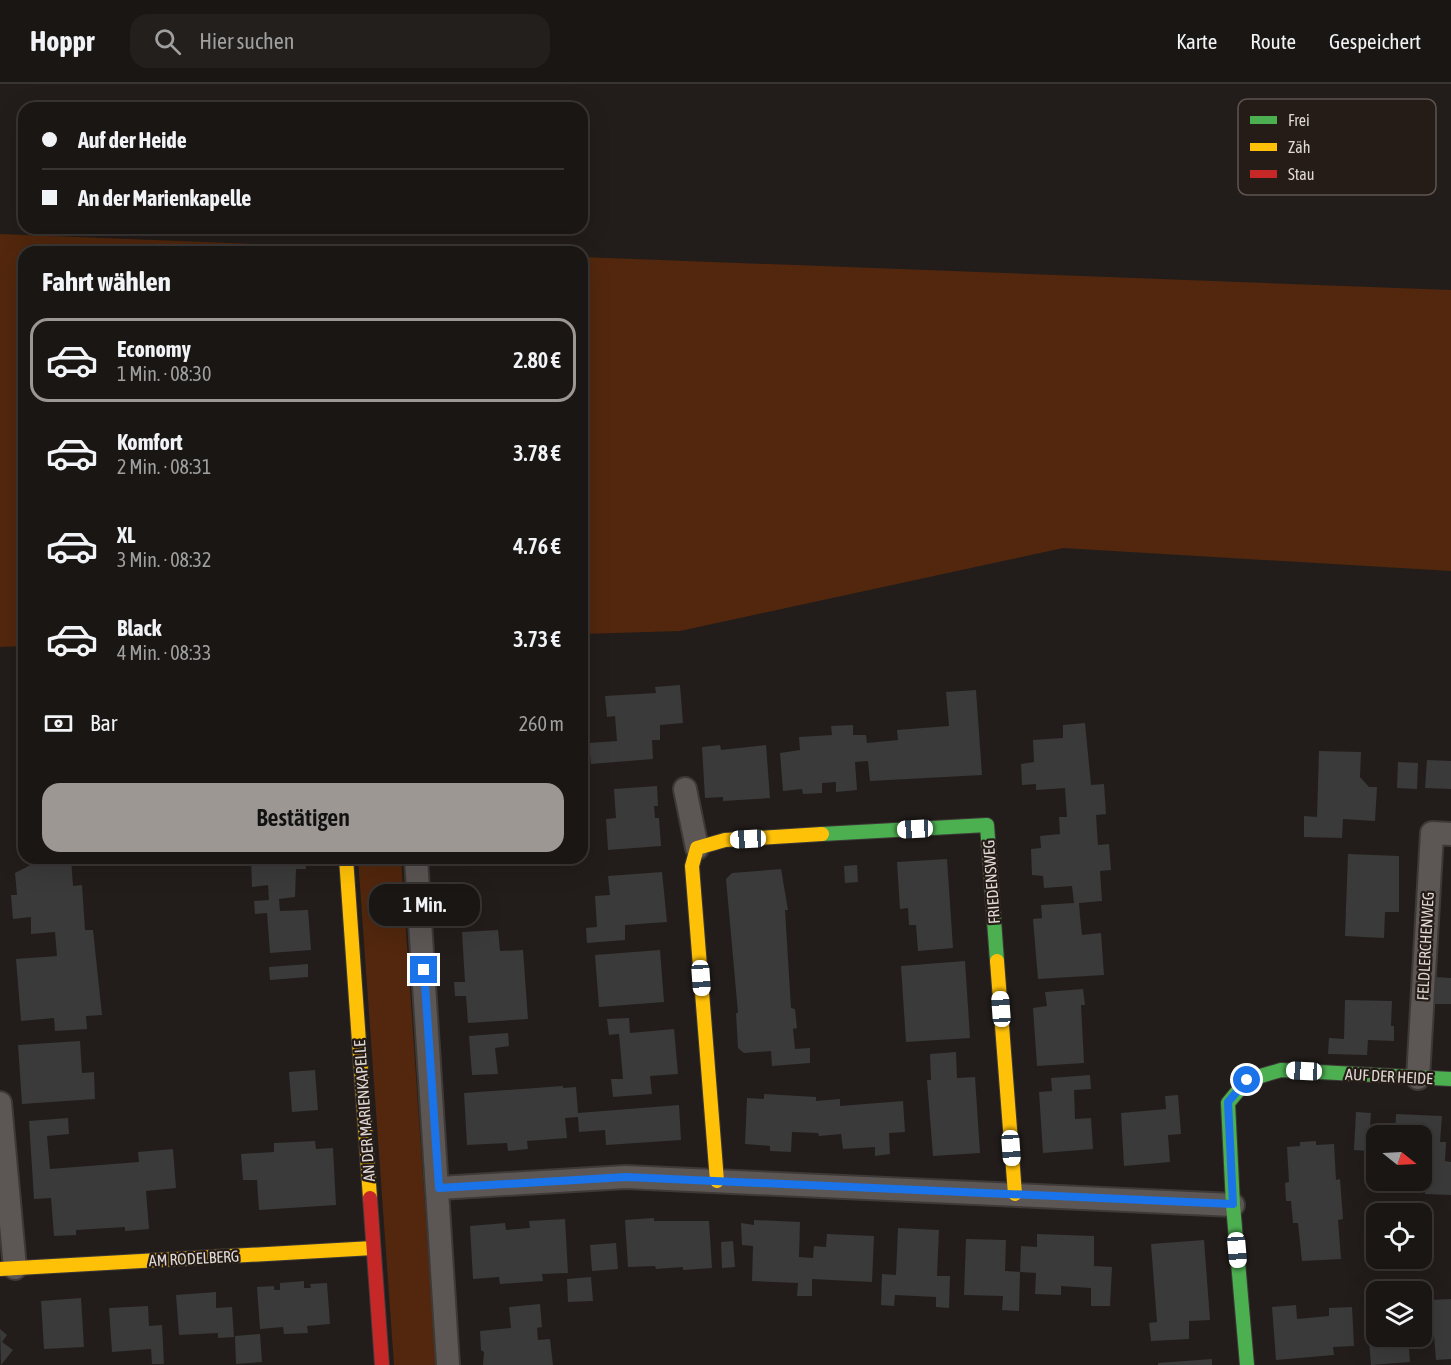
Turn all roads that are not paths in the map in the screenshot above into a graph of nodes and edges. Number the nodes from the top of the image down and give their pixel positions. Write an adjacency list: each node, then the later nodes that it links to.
1 (685, 789): 3 (street)
2 (1451, 834): 6 (street, FELDLERCHENWEG)
3 (697, 848): 9 (street); 11 (street, FRIEDENSWEG)
4 (346, 864): 13 (street, AN DER MARIENKAPELLE)
5 (416, 864): 10 (street)
6 (1418, 1078): 7 (street, AUF DER HEIDE); 12 (street, AUF DER HEIDE)
7 (1451, 1079)
8 (0, 1103): 14 (street, AM RODELBERG)
9 (717, 1181): 10 (street); 11 (street)
10 (439, 1188): 16 (street)
11 (1015, 1194): 12 (street)
12 (1233, 1204): 17 (street, AUF DER HEIDE)
13 (373, 1248): 14 (street, AM RODELBERG); 15 (street, AN DER MARIENKAPELLE)
14 (7, 1269)
15 (382, 1365)
16 (448, 1365)
17 (1246, 1365)

